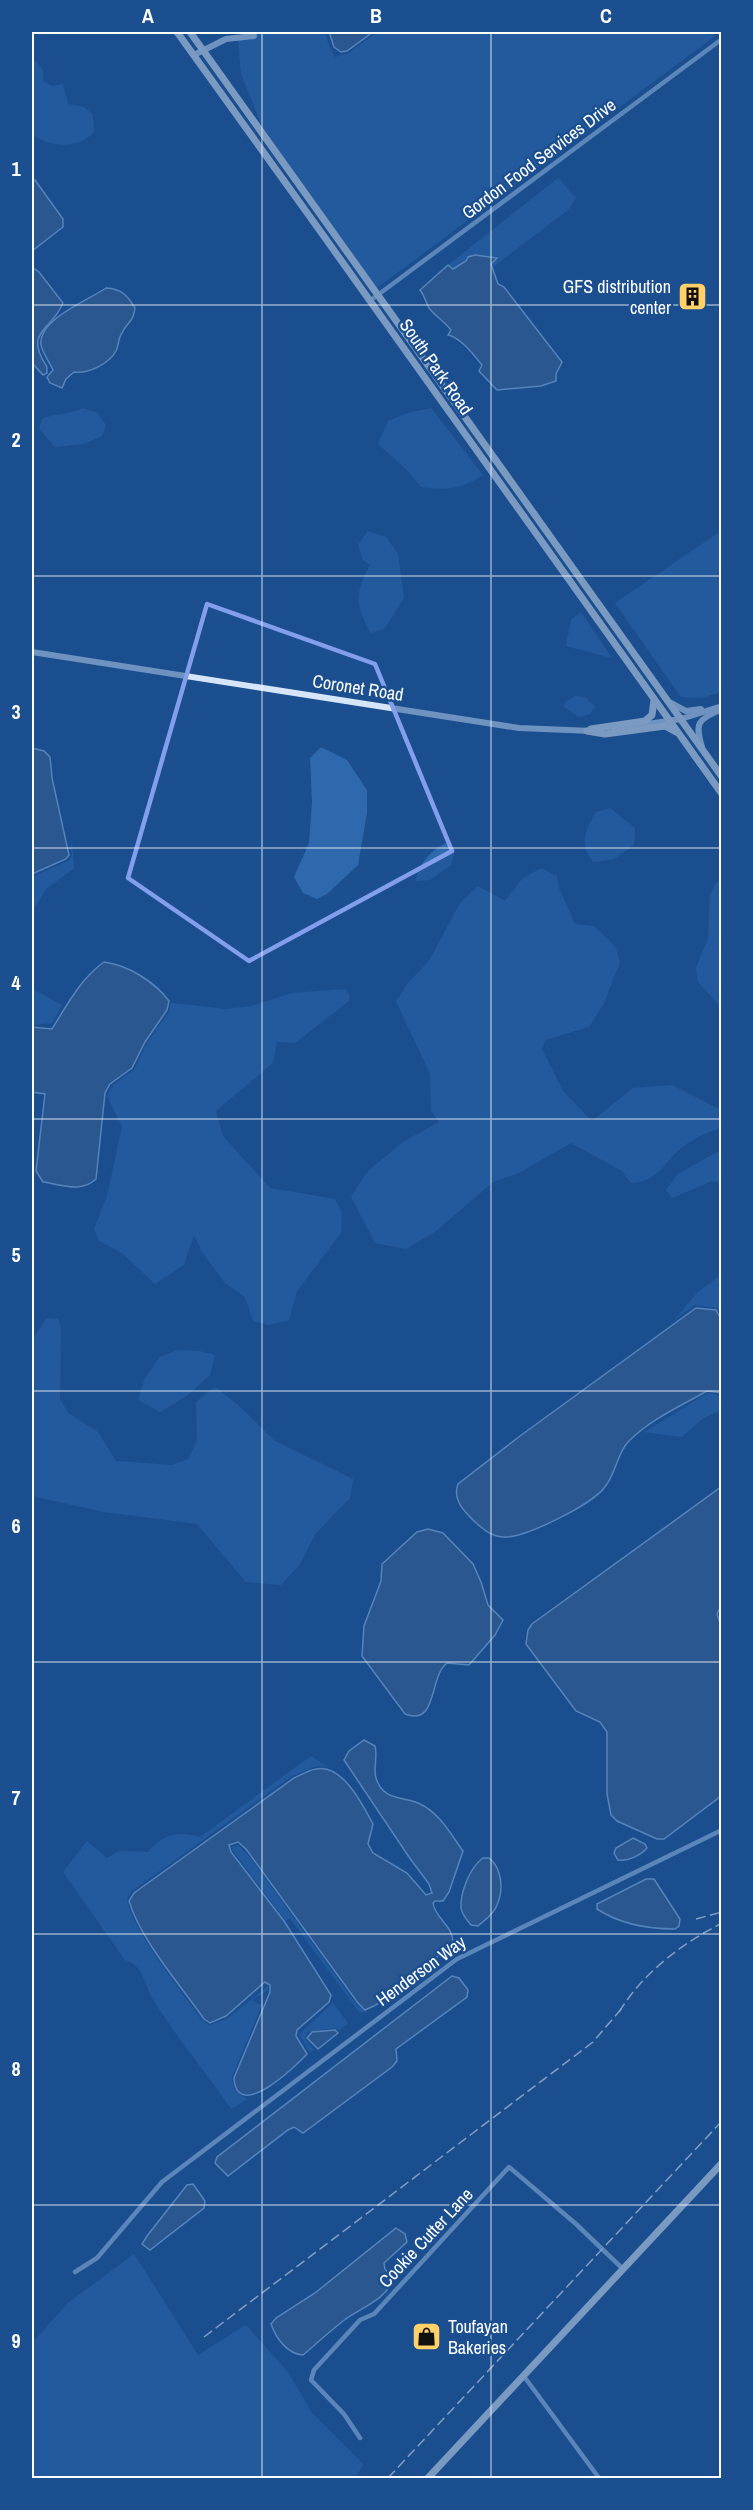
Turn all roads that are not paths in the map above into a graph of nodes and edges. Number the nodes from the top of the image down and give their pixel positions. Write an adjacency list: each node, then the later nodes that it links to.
1 (177, 32): 5 (main road, South Park Road)
2 (190, 32): 5 (main road, South Park Road)
3 (254, 36): 5 (street)
4 (722, 39): 9 (street, Gordon Food Services Drive)
5 (198, 53): 6 (main road, South Park Road); 7 (main road, South Park Road)
6 (249, 130): 7 (main road); 8 (main road, South Park Road)
7 (327, 223): 9 (main road, South Park Road)
8 (318, 226): 9 (main road); 10 (main road, South Park Road)
9 (379, 294): 10 (street, Gordon Food Services Drive); 11 (main road, South Park Road)
10 (371, 300): 11 (main road); 12 (main road, South Park Road)
11 (401, 326): 15 (main road, South Park Road)
12 (619, 651): 14 (main road, South Park Road); 17 (main road)
13 (32, 652): 19 (street, Coronet Road)
14 (653, 698): 18 (main road, South Park Road); 19 (main road)
15 (667, 699): 16 (street); 17 (main road, South Park Road)
16 (722, 706): 17 (street, Coronet Road); 21 (street)
17 (681, 719): 18 (street, Coronet Road); 21 (main road)
18 (670, 721): 19 (street, Coronet Road); 20 (main road); 22 (main road)
19 (585, 731): 20 (main road)
20 (678, 733): 23 (main road)
21 (702, 748): 22 (main road)
22 (722, 778)
23 (721, 792)
24 (722, 1830): 27 (street, Henderson Way)
25 (722, 2163): 26 (main road)
26 (622, 2269): 28 (main road); 29 (street, Cookie Cutter Lane)
27 (75, 2272)
28 (523, 2375): 30 (main road); 31 (street)
29 (360, 2438)
30 (428, 2478)
31 (599, 2478)

